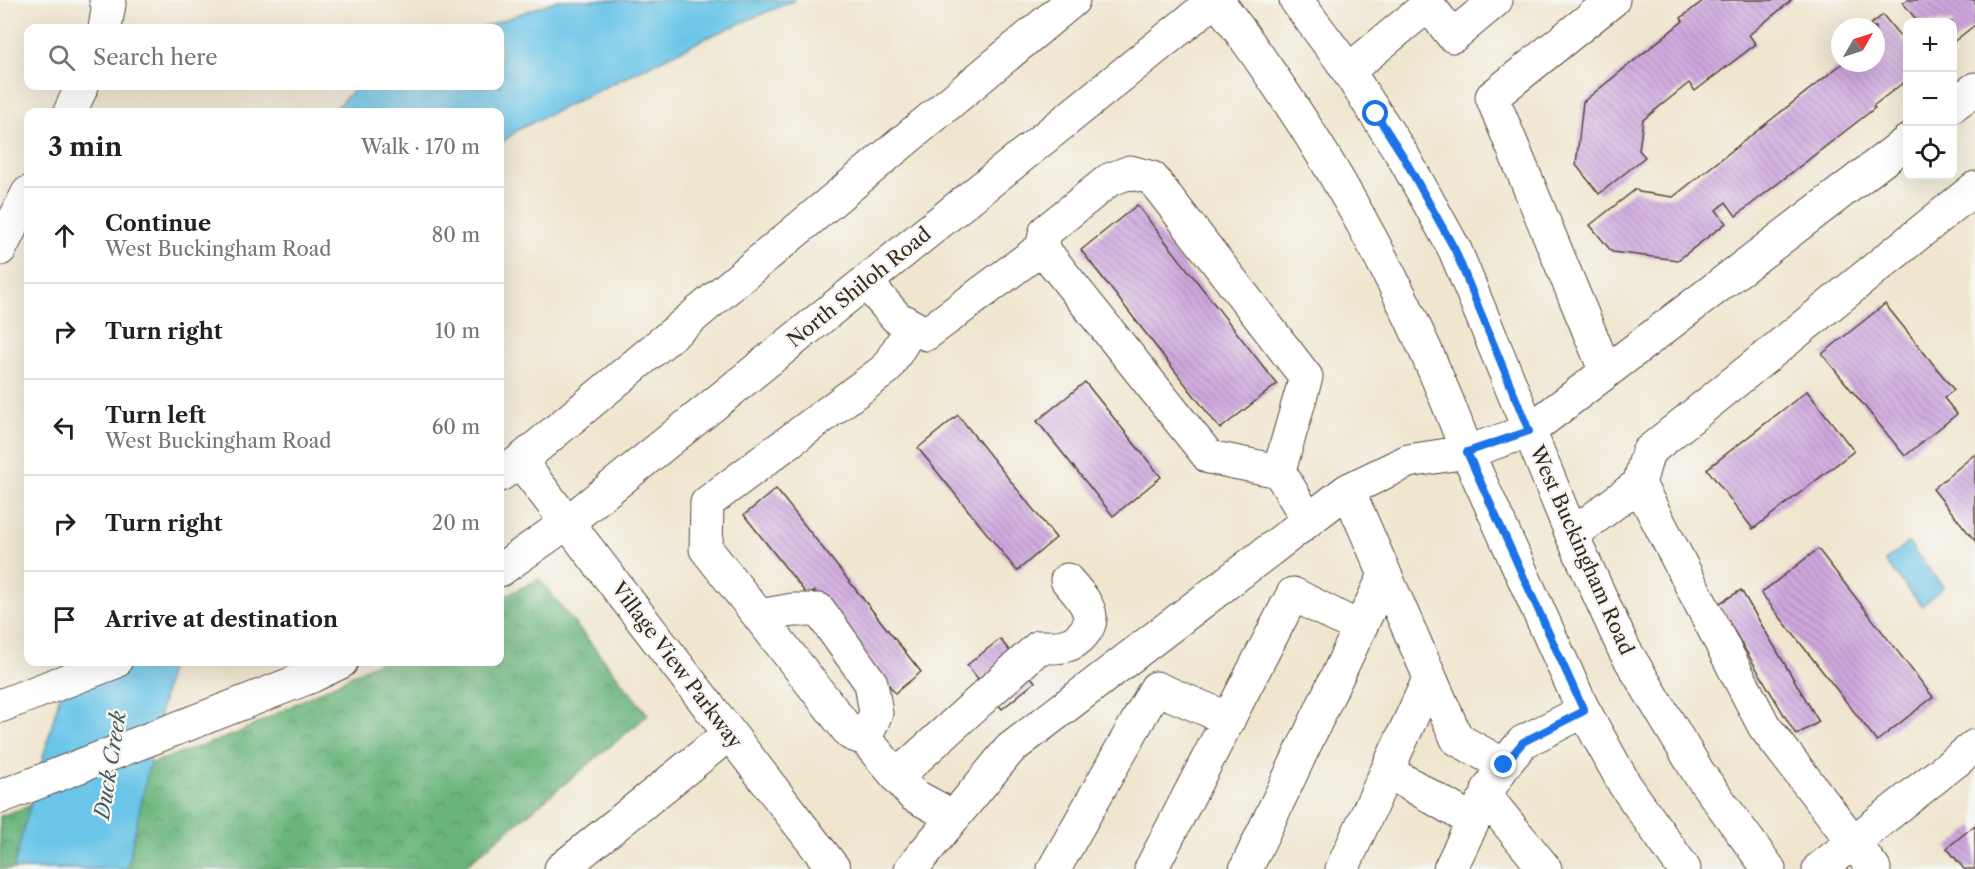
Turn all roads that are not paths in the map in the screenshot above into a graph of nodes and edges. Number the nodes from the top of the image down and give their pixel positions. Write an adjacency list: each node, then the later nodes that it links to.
1 (106, 0): 8 (main road)
2 (1073, 0): 24 (main road)
3 (1216, 0): 19 (main road, North Shiloh Road); 23 (main road)
4 (1296, 0): 9 (main road, West Buckingham Road)
5 (1496, 0): 7 (main road)
6 (1613, 0): 21 (main road)
7 (1426, 3): 9 (main road)
8 (106, 24)
9 (1348, 71): 22 (main road, West Buckingham Road)
10 (1975, 89): 12 (main road)
11 (80, 90): 13 (main road)
12 (1957, 103)
13 (71, 108)
14 (1903, 145): 21 (main road)
15 (1975, 188): 26 (main road)
16 (14, 209): 18 (main road)
17 (1042, 248): 20 (main road); 25 (main road); 25 (main road)
18 (0, 249)
19 (866, 282): 20 (main road); 29 (main road, North Shiloh Road)
20 (912, 327): 36 (main road)
21 (1606, 372): 22 (main road)
22 (1529, 431): 23 (main road); 30 (main road, West Buckingham Road)
23 (1467, 452): 27 (main road); 44 (main road)
24 (510, 468): 29 (main road, Village View Parkway)
25 (1279, 471): 28 (main road)
26 (1639, 484): 30 (main road); 55 (main road)
27 (1348, 490): 28 (main road); 33 (main road)
28 (1308, 520): 31 (main road)
29 (568, 522): 32 (main road, North Shiloh Road); 46 (main road, Village View Parkway)
30 (1572, 535): 66 (main road, West Buckingham Road)
31 (1263, 555): 35 (main road); 42 (main road)
32 (504, 567)
33 (1384, 574): 37 (main road); 41 (main road)
34 (1067, 580): 38 (main road)
35 (1293, 594): 37 (main road); 45 (main road)
36 (759, 616): 47 (main road); 47 (main road)
37 (1359, 628): 61 (main road)
38 (1067, 646): 42 (main road); 50 (main road)
39 (105, 666): 43 (main road)
40 (333, 666): 52 (main road)
41 (1430, 677): 49 (main road); 51 (main road)
42 (1094, 683): 53 (main road)
43 (0, 706)
44 (1584, 711): 51 (main road); 65 (main road)
45 (1229, 719): 59 (main road); 60 (main road)
46 (729, 734): 56 (main road); 57 (main road, Village View Parkway)
47 (865, 739): 50 (main road)
48 (1975, 746): 55 (main road)
49 (1387, 771): 54 (main road); 62 (main road)
50 (897, 776): 53 (main road)
51 (1496, 778): 54 (main road); 64 (main road)
52 (0, 797)
53 (954, 817): 58 (main road)
54 (1473, 822): 63 (main road)
55 (1854, 843): 67 (main road); 68 (main road)
56 (561, 869)
57 (834, 869)
58 (911, 869)
59 (1054, 869)
60 (1151, 869)
61 (1246, 869)
62 (1342, 869)
63 (1450, 869)
64 (1545, 869)
65 (1684, 869)
66 (1769, 869)
67 (1819, 869)
68 (1874, 869)

